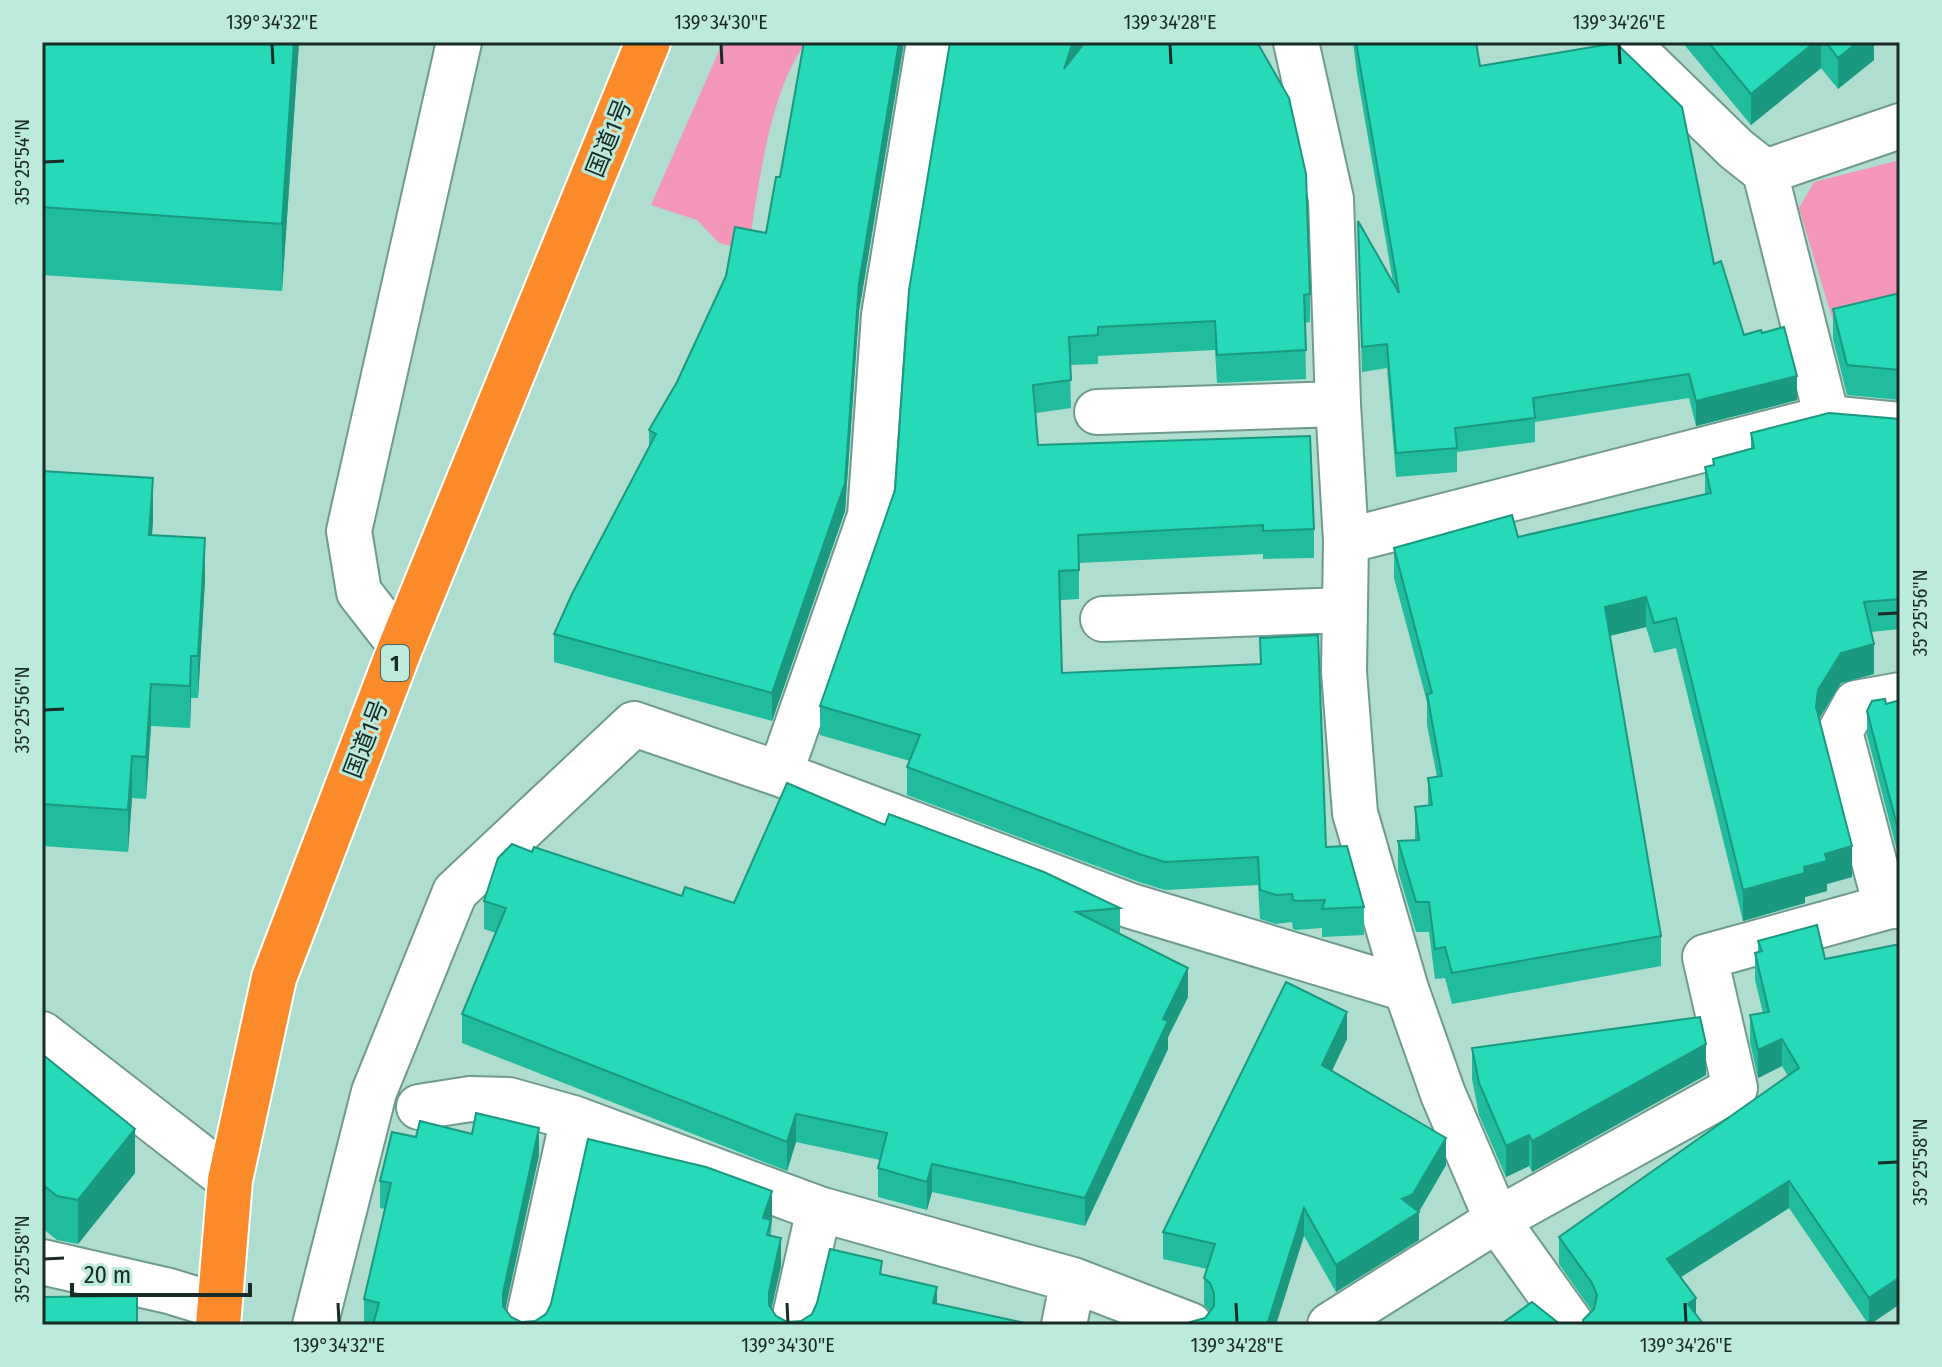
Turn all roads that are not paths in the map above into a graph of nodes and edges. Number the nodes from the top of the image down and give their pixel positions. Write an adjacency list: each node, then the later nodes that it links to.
1 (459, 42): 15 (street)
2 (648, 42): 15 (highway, 国道1号 / 1)
3 (929, 42): 17 (street)
4 (1296, 42): 8 (street)
5 (1626, 42): 7 (street)
6 (1900, 126): 7 (street)
7 (1765, 172): 10 (street)
8 (1338, 404): 9 (street); 12 (street)
9 (1097, 412)
10 (1827, 418): 11 (street); 12 (street)
11 (1900, 425)
12 (1346, 541): 13 (street)
13 (1343, 610): 14 (street); 19 (street)
14 (1103, 619)
15 (401, 646): 23 (highway, 国道1号 / 1)
16 (1900, 695): 18 (street)
17 (780, 774): 19 (street); 29 (street)
18 (1893, 906): 25 (street)
19 (1406, 989): 25 (street)
20 (42, 1034): 23 (street)
21 (419, 1107): 22 (street)
22 (573, 1118): 24 (street); 30 (street)
23 (230, 1180): 28 (highway, 国道1号 / 1)
24 (819, 1209): 27 (street); 31 (street)
25 (1497, 1220): 34 (street); 35 (street)
26 (42, 1262): 28 (street)
27 (1073, 1280): 32 (street); 33 (street)
28 (218, 1316)
29 (315, 1325)
30 (527, 1325)
31 (793, 1325)
32 (1064, 1325)
33 (1190, 1325)
34 (1330, 1325)
35 (1572, 1325)

